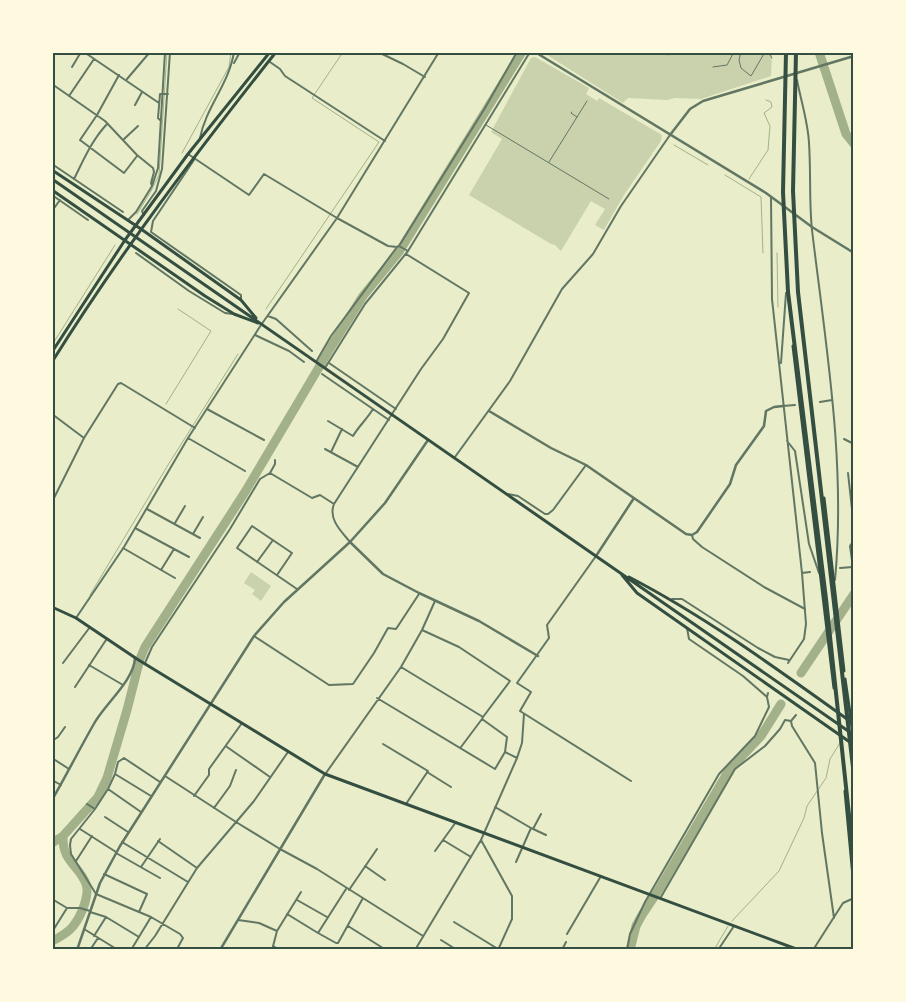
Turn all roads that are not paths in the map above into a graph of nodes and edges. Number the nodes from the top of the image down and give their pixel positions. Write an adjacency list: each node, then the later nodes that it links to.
1 (83, 52): 22 (street); 25 (street)
2 (94, 52): 22 (street)
3 (150, 52): 32 (street)
4 (165, 52): 35 (street)
5 (170, 52): 36 (street)
6 (234, 52): 26 (street)
7 (240, 52): 26 (street)
8 (270, 52): 24 (highway)
9 (276, 52): 24 (highway)
10 (378, 52): 30 (street)
11 (439, 52): 30 (street)
12 (517, 52): 78 (street)
13 (530, 52): 46 (street)
14 (535, 52): 48 (street)
15 (734, 52): 27 (street)
16 (741, 52): 17 (street)
17 (765, 52)
18 (786, 52): 31 (highway); 250 (highway)
19 (796, 52): 28 (highway); 212 (highway)
20 (769, 53): 23 (street)
21 (854, 56): 28 (street)
22 (92, 58): 29 (street); 37 (street)
23 (772, 58)
24 (267, 60): 50 (highway); 51 (street); 55 (highway)
25 (72, 66)
26 (232, 66): 50 (street)
27 (713, 68)
28 (796, 73): 31 (street); 74 (street); 158 (highway)
29 (119, 75): 32 (street); 42 (street)
30 (425, 77): 51 (street)
31 (785, 77): 48 (street); 83 (highway)
32 (127, 80): 34 (street)
33 (52, 84): 37 (street)
34 (142, 92): 39 (street); 40 (street)
35 (162, 94): 36 (street); 39 (street); 44 (street)
36 (168, 94): 69 (street)
37 (69, 96): 42 (street)
38 (587, 101): 43 (street)
39 (159, 103): 44 (street)
40 (135, 105)
41 (572, 112): 43 (street)
42 (97, 115): 45 (street); 52 (street)
43 (577, 117): 56 (street)
44 (160, 120): 61 (street)
45 (108, 124): 49 (street); 52 (street)
46 (485, 125): 56 (street); 79 (street)
47 (138, 126): 49 (street)
48 (670, 135): 64 (street); 105 (street)
49 (123, 140): 54 (street)
50 (200, 140): 53 (highway)
51 (385, 141): 70 (street)
52 (89, 147): 54 (street); 60 (street)
53 (188, 154): 55 (street); 69 (highway)
54 (137, 155): 61 (street)
55 (194, 158): 70 (street); 75 (highway); 84 (street)
56 (549, 163): 65 (street)
57 (52, 164): 60 (street)
58 (52, 170): 72 (highway)
59 (52, 179): 87 (highway)
60 (74, 179): 68 (street)
61 (152, 186): 72 (street)
62 (52, 190): 76 (highway)
63 (52, 195): 66 (street)
64 (771, 197): 74 (street); 96 (street)
65 (609, 199)
66 (60, 200): 67 (street); 71 (street)
67 (52, 212)
68 (123, 212)
69 (144, 215): 73 (highway)
70 (337, 218): 78 (street); 86 (street)
71 (88, 220)
72 (128, 220): 73 (highway)
73 (135, 226): 75 (highway); 76 (highway)
74 (812, 227): 81 (street); 98 (street)
75 (141, 229): 77 (highway); 84 (highway)
76 (125, 240): 77 (highway); 90 (highway)
77 (130, 244): 85 (highway); 91 (highway)
78 (398, 246): 79 (street); 93 (street)
79 (408, 251): 82 (street)
80 (136, 252): 85 (street)
81 (854, 253)
82 (406, 254): 94 (street); 104 (street)
83 (787, 290): 96 (street); 156 (highway)
84 (241, 300): 87 (highway)
85 (234, 314): 87 (highway)
86 (268, 316): 87 (street); 89 (street)
87 (261, 325): 88 (street); 93 (highway)
88 (254, 335): 92 (street); 102 (street)
89 (312, 351)
90 (52, 352)
91 (52, 362)
92 (304, 362)
93 (316, 362): 95 (highway)
94 (329, 363): 95 (street); 104 (street)
95 (324, 368): 107 (highway)
96 (780, 368): 101 (street)
97 (322, 374): 103 (street)
98 (833, 400): 99 (street); 158 (street)
99 (820, 402)
100 (795, 405): 101 (street)
101 (783, 406): 117 (street); 139 (street)
102 (206, 409): 110 (street); 115 (street)
103 (373, 409): 108 (street); 111 (street)
104 (396, 409): 107 (street)
105 (489, 411): 121 (street); 123 (street)
106 (52, 414): 112 (street)
107 (392, 415): 108 (street); 116 (highway)
108 (389, 420): 124 (street)
109 (328, 421): 111 (street)
110 (195, 428): 112 (street); 113 (street)
111 (342, 429): 120 (street)
112 (84, 438): 130 (street)
113 (188, 438): 125 (street); 133 (street)
114 (844, 439): 118 (street)
115 (264, 440)
116 (428, 440): 121 (highway); 143 (street)
117 (787, 440): 154 (street); 156 (street)
118 (854, 444)
119 (325, 449): 120 (street)
120 (331, 452): 124 (street)
121 (454, 458): 128 (highway)
122 (275, 460): 126 (street)
123 (586, 465): 128 (street); 129 (street)
124 (358, 467): 131 (street)
125 (245, 470)
126 (270, 473): 131 (street); 174 (street)
127 (848, 473): 136 (street)
128 (506, 494): 146 (highway)
129 (634, 498): 139 (street); 146 (street)
130 (52, 502)
131 (334, 504): 143 (street)
132 (184, 506): 135 (street)
133 (147, 508): 135 (street); 137 (street)
134 (203, 517): 138 (street)
135 (174, 524): 138 (street)
136 (854, 527)
137 (135, 528): 144 (street); 145 (street)
138 (193, 534): 140 (street)
139 (692, 535): 164 (street)
140 (200, 538)
141 (273, 540): 148 (street); 148 (street); 155 (street)
142 (854, 540): 149 (street)
143 (350, 542): 159 (street); 160 (street)
144 (123, 548): 151 (street); 165 (street)
145 (174, 549): 147 (street); 151 (street)
146 (596, 556): 152 (highway); 172 (street)
147 (188, 557)
148 (257, 562): 155 (street)
149 (853, 567): 150 (street)
150 (840, 568)
151 (161, 570): 157 (street)
152 (618, 570): 161 (highway); 167 (highway); 193 (highway)
153 (810, 572): 154 (street)
154 (802, 573): 164 (street)
155 (277, 575): 159 (street)
156 (820, 576): 185 (highway)
157 (175, 578)
158 (834, 584): 191 (highway)
159 (298, 590): 169 (street)
160 (419, 593): 162 (street); 169 (street)
161 (672, 599): 164 (street); 185 (highway)
162 (435, 601): 168 (street); 172 (street)
163 (52, 607): 165 (highway)
164 (806, 609)
165 (76, 618): 166 (highway)
166 (90, 627): 170 (highway); 173 (street)
167 (686, 628): 182 (street); 194 (highway)
168 (422, 630): 176 (street); 177 (street)
169 (254, 636): 184 (street)
170 (108, 638): 171 (highway); 175 (street)
171 (135, 656): 174 (highway); 179 (street)
172 (538, 656): 178 (street)
173 (63, 663)
174 (145, 663): 184 (highway)
175 (89, 665): 179 (street); 180 (street)
176 (401, 667): 183 (street); 188 (street)
177 (510, 681): 178 (street); 188 (street)
178 (517, 684): 186 (street)
179 (123, 685): 205 (street)
180 (75, 687)
181 (768, 692): 182 (street)
182 (766, 696): 263 (street)
183 (378, 698): 200 (street); 209 (street)
184 (211, 705): 190 (highway); 210 (street)
185 (836, 711): 191 (highway); 194 (highway)
186 (524, 714): 204 (street); 214 (street)
187 (796, 715): 189 (street)
188 (482, 718): 200 (street); 202 (street)
189 (791, 721): 265 (street); 276 (street)
190 (242, 723): 198 (street); 201 (highway)
191 (852, 723): 196 (highway)
192 (66, 727): 195 (street)
193 (854, 735)
194 (840, 736): 199 (highway); 259 (highway)
195 (52, 741)
196 (854, 741)
197 (382, 744): 207 (street)
198 (226, 746): 211 (street); 220 (street)
199 (854, 746)
200 (461, 748): 202 (street)
201 (288, 751): 209 (highway); 211 (street)
202 (505, 752): 204 (street)
203 (52, 758): 205 (street)
204 (517, 758): 224 (street)
205 (70, 769): 216 (street)
206 (236, 770): 225 (street)
207 (427, 772): 217 (street); 223 (street)
208 (115, 774): 215 (street); 218 (street); 219 (street)
209 (325, 774): 223 (highway); 242 (street)
210 (165, 776): 215 (street); 220 (street)
211 (270, 776): 230 (street)
212 (854, 776)
213 (52, 780): 216 (street)
214 (630, 781)
215 (160, 782): 219 (street)
216 (61, 785): 221 (street)
217 (451, 787)
218 (108, 789): 226 (street); 227 (street)
219 (151, 796): 227 (street)
220 (194, 796): 225 (street)
221 (52, 800)
222 (87, 804): 226 (street)
223 (406, 804): 231 (highway)
224 (495, 807): 233 (street); 235 (street)
225 (214, 808): 230 (street)
226 (95, 809): 232 (street)
227 (141, 812): 234 (street)
228 (541, 814): 233 (street)
229 (105, 817): 234 (street)
230 (236, 822): 242 (street); 253 (street)
231 (456, 822): 235 (highway); 238 (street)
232 (80, 828): 237 (street); 248 (street)
233 (532, 828): 236 (street); 241 (street)
234 (128, 832): 240 (street)
235 (483, 832): 239 (street); 241 (highway)
236 (546, 835)
237 (92, 836): 245 (street); 248 (street)
238 (443, 840): 244 (street); 246 (street)
239 (481, 840): 246 (street); 296 (street)
240 (122, 842): 245 (street); 247 (street)
241 (523, 847): 249 (street); 255 (highway)
242 (280, 849): 260 (street); 277 (street)
243 (377, 849): 251 (street)
244 (435, 851)
245 (116, 852): 252 (street); 254 (street)
246 (471, 857): 289 (street)
247 (148, 858): 252 (street); 253 (street); 258 (street)
248 (76, 861): 262 (street)
249 (516, 862)
250 (854, 862)
251 (365, 866): 257 (street); 260 (street)
252 (141, 868): 256 (street)
253 (197, 868): 258 (street)
254 (104, 874): 262 (street); 271 (street)
255 (601, 876): 263 (highway); 287 (street)
256 (160, 878)
257 (385, 880)
258 (188, 882): 279 (street)
259 (854, 887)
260 (348, 889): 264 (street); 275 (street)
261 (301, 892): 268 (street)
262 (96, 894): 270 (street); 271 (street)
263 (650, 895): 265 (highway); 308 (street)
264 (363, 898): 281 (street); 289 (street)
265 (660, 898): 280 (highway)
266 (854, 898): 276 (street)
267 (52, 899): 269 (street)
268 (296, 900): 272 (street); 275 (street)
269 (68, 908): 270 (street); 282 (street)
270 (89, 912): 273 (street); 283 (street)
271 (139, 912): 274 (street)
272 (287, 914): 284 (street); 286 (street)
273 (106, 917): 288 (street); 290 (street)
274 (151, 917): 279 (street); 290 (street)
275 (327, 917): 286 (street)
276 (834, 918): 311 (street)
277 (238, 920): 284 (street); 303 (street)
278 (454, 922): 296 (street)
279 (163, 923): 301 (street); 302 (street)
280 (734, 925): 309 (street); 310 (highway)
281 (348, 926): 286 (street); 305 (street)
282 (54, 927): 285 (street)
283 (84, 929): 288 (street); 297 (street)
284 (277, 930): 294 (street)
285 (52, 932)
286 (318, 933)
287 (567, 934)
288 (94, 936): 291 (street)
289 (423, 936): 306 (street)
290 (139, 937): 300 (street)
291 (98, 938): 298 (street); 299 (street)
292 (440, 940): 295 (street)
293 (566, 942): 307 (street)
294 (273, 948): 304 (street)
295 (455, 949)
296 (498, 949)
297 (77, 950)
298 (90, 950)
299 (118, 950)
300 (131, 950)
301 (144, 950)
302 (178, 950)
303 (220, 950)
304 (280, 950)
305 (386, 950)
306 (415, 950)
307 (562, 950)
308 (627, 950)
309 (718, 950)
310 (799, 950)
311 (813, 950)

